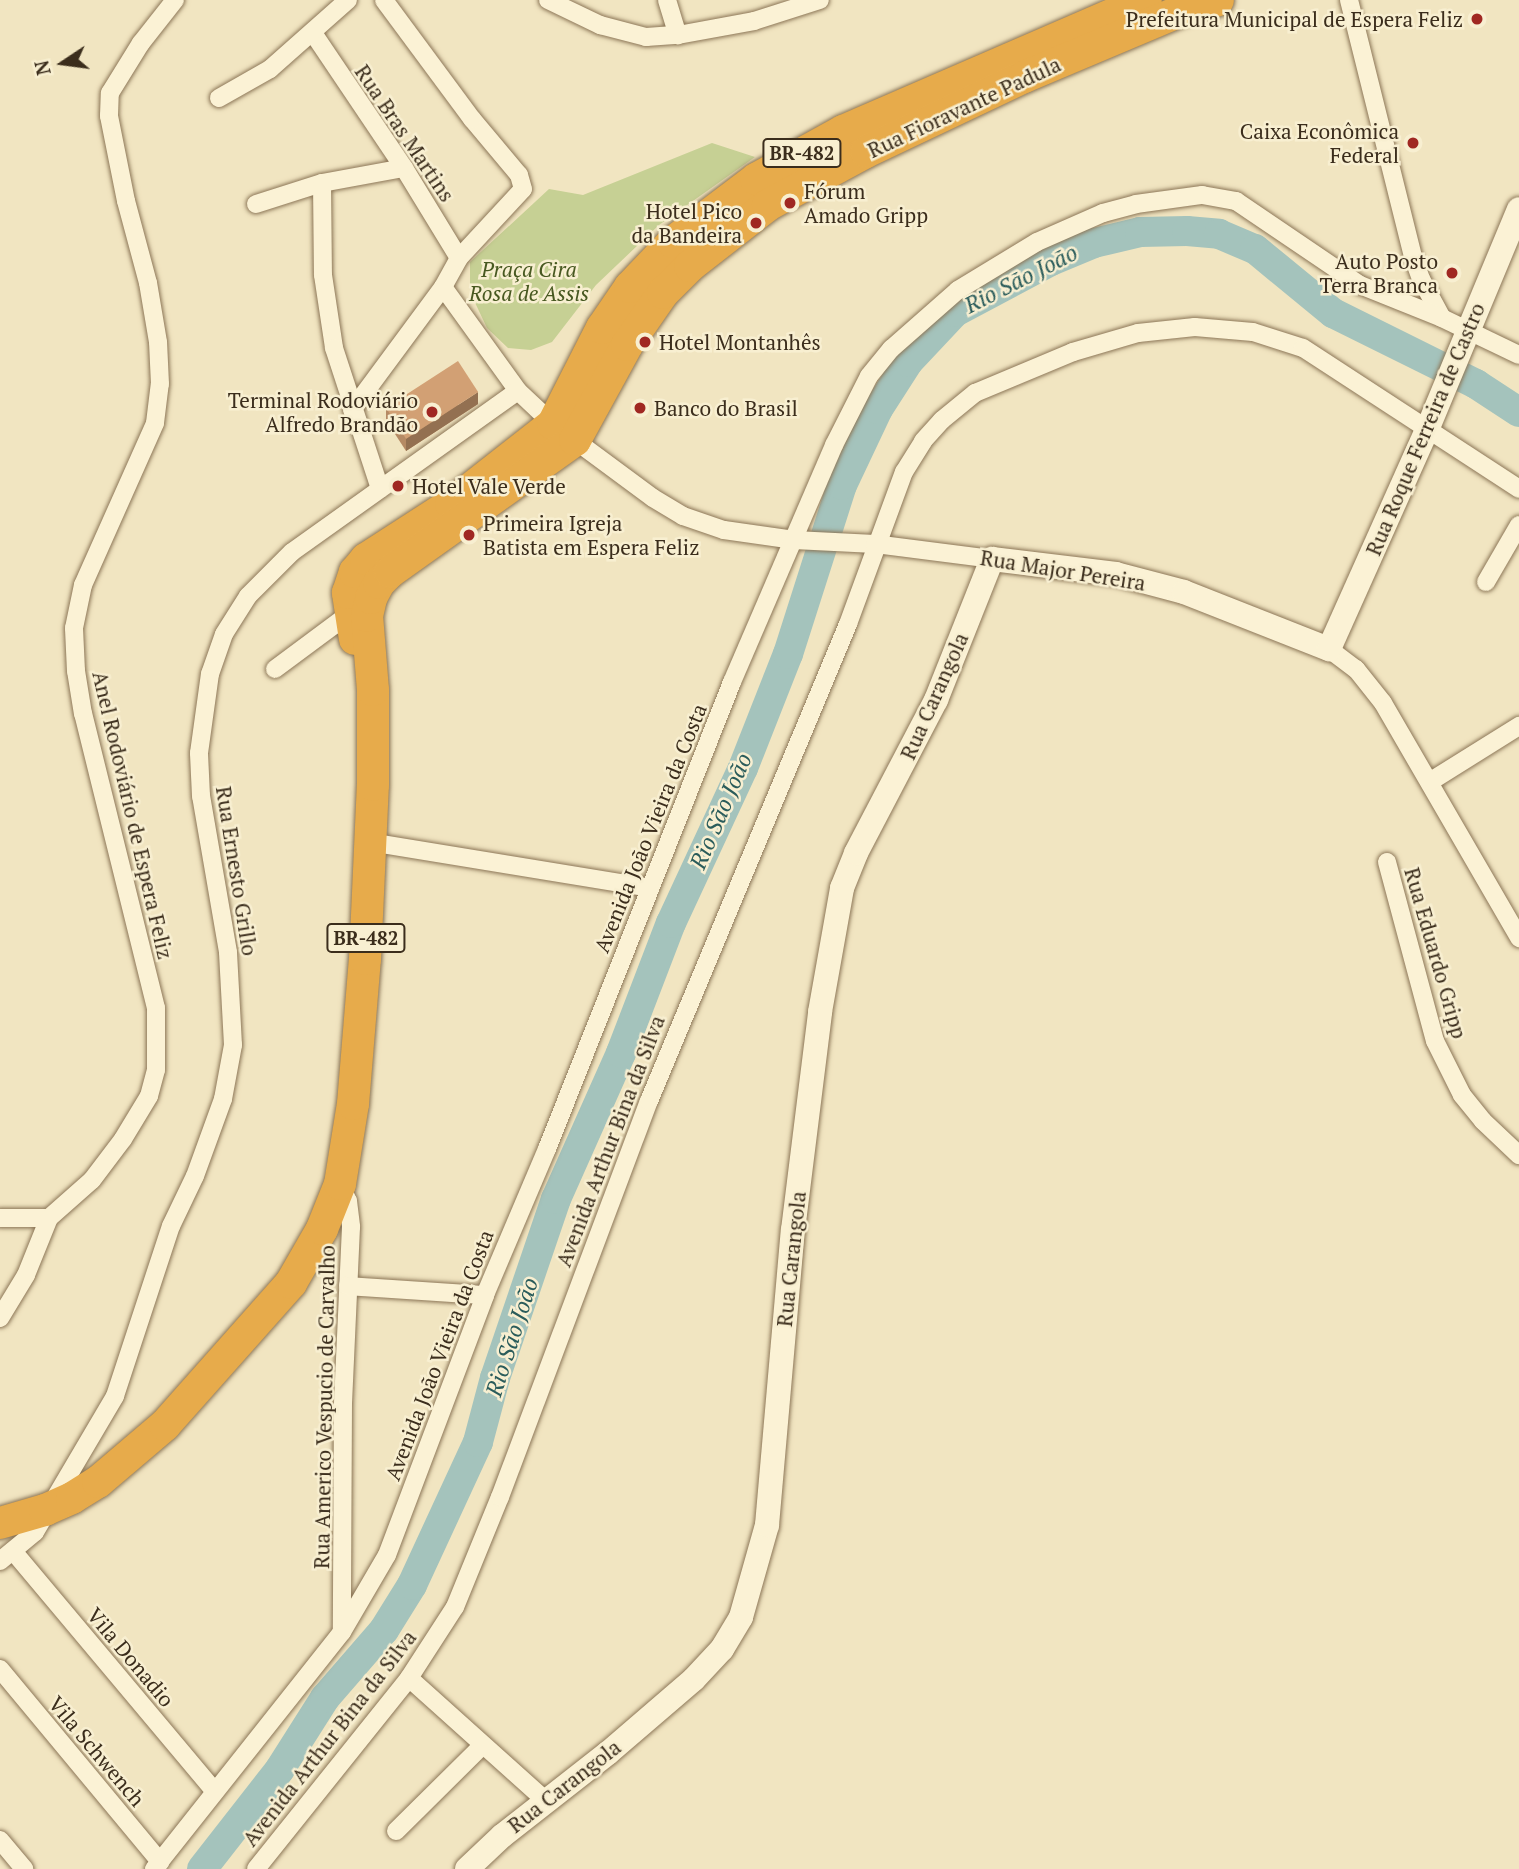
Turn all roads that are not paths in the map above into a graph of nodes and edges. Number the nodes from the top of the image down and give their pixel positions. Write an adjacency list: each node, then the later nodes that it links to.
1 (175, 0): 46 (street, Anel Rodoviário de Espera Feliz)
2 (348, 0): 10 (street)
3 (384, 0): 17 (street)
4 (548, 0): 11 (street)
5 (667, 0): 11 (street)
6 (820, 0): 11 (street)
7 (1146, 0): 25 (highway, Rua Fioravante Padula / BR-482)
8 (1218, 0): 25 (highway, Rua Fioravante Padula / BR-482)
9 (1349, 0): 19 (street)
10 (313, 33): 12 (street); 13 (street, Rua Bras Martins)
11 (678, 35)
12 (219, 98)
13 (404, 168): 14 (street); 17 (street, Rua Bras Martins)
14 (322, 183): 15 (street); 23 (street)
15 (256, 204)
16 (1519, 209): 20 (street, Rua Roque Ferreira de Castro)
17 (459, 258): 18 (street)
18 (443, 287): 22 (street); 23 (street)
19 (1442, 318): 20 (street, Avenida João Vieira da Costa); 29 (street, Avenida João Vieira da Costa)
20 (1465, 335): 21 (street, Avenida João Vieira da Costa); 24 (street, Rua Roque Ferreira de Castro)
21 (1519, 355)
22 (518, 391): 25 (street); 26 (street, Rua Ernesto Grillo)
23 (352, 410): 26 (street)
24 (1427, 430): 27 (street, Avenida Arthur Bina da Silva); 30 (street, Avenida Arthur Bina da Silva); 34 (street, Rua Roque Ferreira de Castro)
25 (564, 432): 29 (street, Rua Major Pereira); 33 (highway, BR-482); 36 (highway, BR-482)
26 (380, 489): 50 (street, Rua Ernesto Grillo)
27 (1519, 489)
28 (1519, 525): 32 (street)
29 (799, 540): 30 (street, Rua Major Pereira); 41 (street, Avenida João Vieira da Costa)
30 (875, 544): 31 (street, Rua Major Pereira); 54 (street, Avenida Arthur Bina da Silva)
31 (992, 559): 34 (street, Rua Major Pereira); 57 (street, Rua Carangola)
32 (1486, 582)
33 (349, 614): 35 (street); 36 (highway, BR-482)
34 (1329, 649): 38 (street, Rua Major Pereira)
35 (275, 669)
36 (373, 690): 39 (highway, BR-482)
37 (1519, 726): 38 (street)
38 (1431, 781): 42 (street, Rua Major Pereira)
39 (370, 842): 41 (street); 44 (highway, BR-482)
40 (1387, 862): 43 (street, Rua Eduardo Gripp)
41 (650, 888): 48 (street, Avenida João Vieira da Costa)
42 (1519, 939)
43 (1519, 1155)
44 (340, 1184): 47 (street, Rua Americo Vespucio de Carvalho); 50 (highway, BR-482)
45 (0, 1218): 46 (street)
46 (49, 1218): 49 (street)
47 (348, 1286): 48 (street); 52 (street, Rua Americo Vespucio de Carvalho)
48 (485, 1295): 52 (street, Avenida João Vieira da Costa)
49 (0, 1318)
50 (45, 1510): 51 (highway, BR-482)
51 (4, 1545): 56 (street, Vila Donadio)
52 (342, 1632): 56 (street, Avenida João Vieira da Costa)
53 (0, 1670): 60 (street, Vila Schwench)
54 (409, 1678): 55 (street); 62 (street, Avenida Arthur Bina da Silva)
55 (483, 1745): 57 (street); 58 (street)
56 (215, 1792): 60 (street, Avenida João Vieira da Costa)
57 (547, 1802): 63 (street, Rua Carangola)
58 (396, 1831)
59 (0, 1840): 61 (street)
60 (157, 1865)
61 (24, 1869)
62 (256, 1869)
63 (467, 1869)

